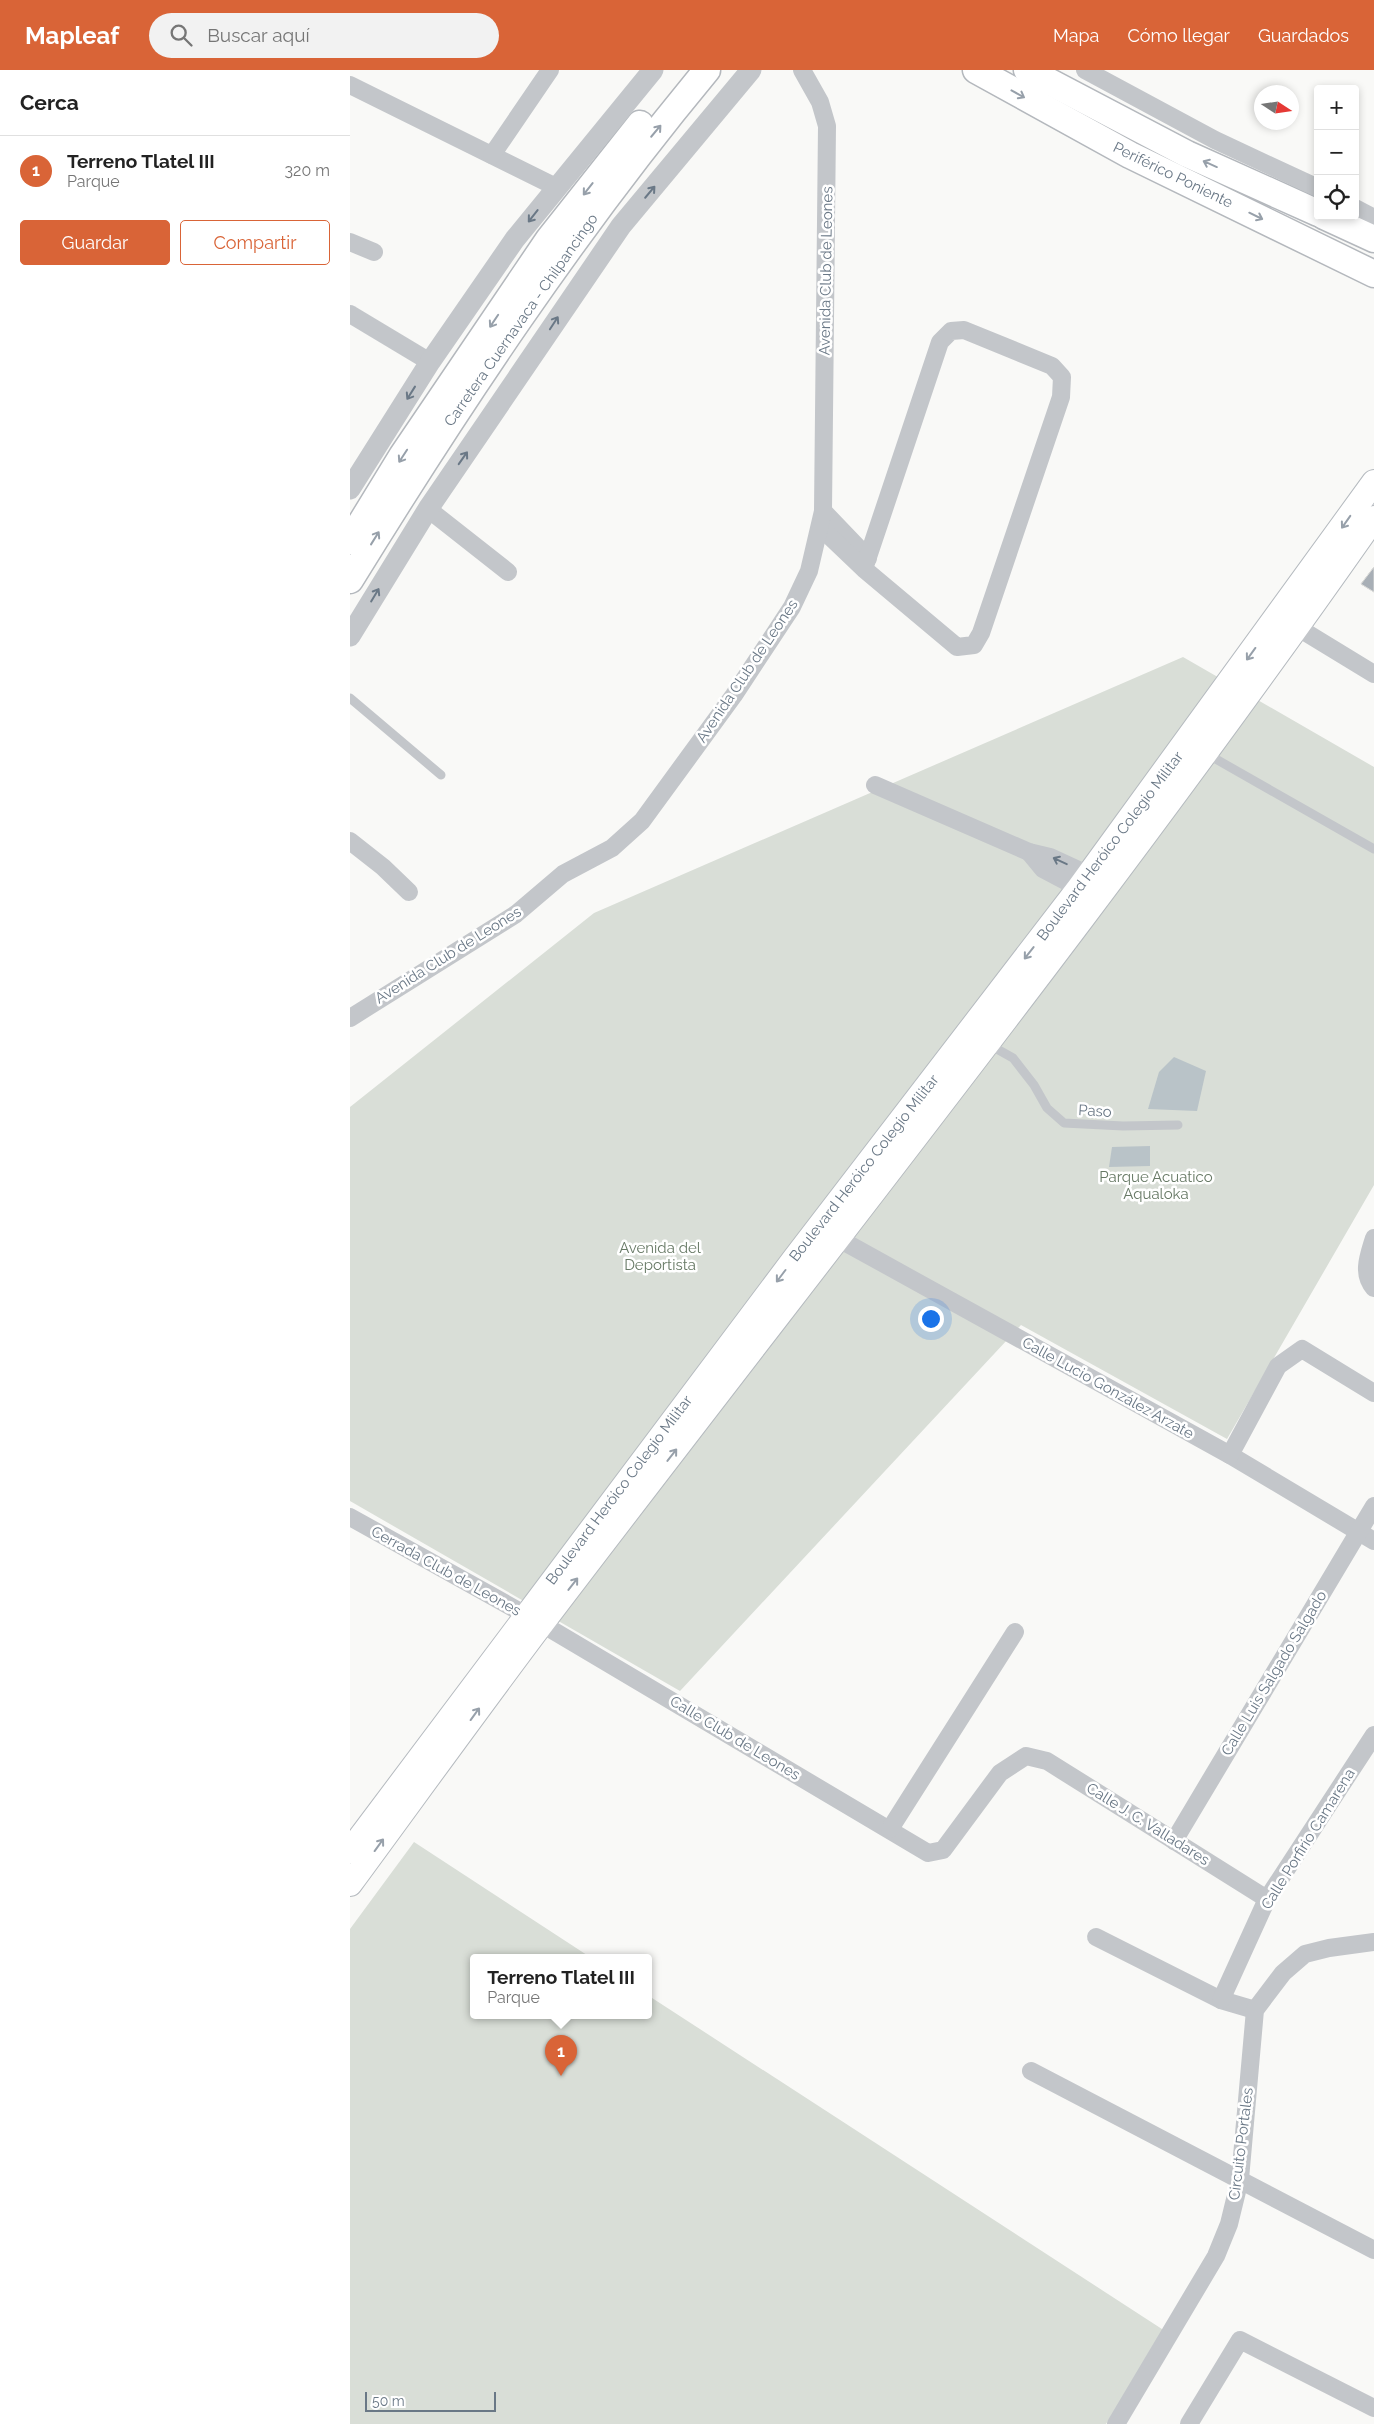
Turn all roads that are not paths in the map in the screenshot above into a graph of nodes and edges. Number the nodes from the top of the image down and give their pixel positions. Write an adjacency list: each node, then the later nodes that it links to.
1 (550, 70): 11 (street)
2 (653, 70): 13 (street)
3 (686, 70): 29 (main road, Carretera Cuernavaca - Chilpancingo, one-way to 29)
4 (707, 70): 32 (main road, Carretera Cuernavaca - Chilpancingo, one-way to 4)
5 (751, 70): 26 (street, one-way to 5)
6 (802, 70): 28 (street, Avenida Club de Leones)
7 (976, 70): 21 (main road, Periférico Poniente, one-way to 21)
8 (1027, 70): 15 (main road, Periférico Poniente, one-way to 8)
9 (1086, 70): 12 (street)
10 (350, 85): 11 (street)
11 (492, 155): 13 (street)
12 (1314, 186)
13 (556, 187): 23 (street, one-way to 23)
14 (1359, 210): 16 (street)
15 (1314, 211)
16 (1374, 218)
17 (1333, 220): 18 (main road)
18 (1374, 239)
19 (350, 242): 20 (street)
20 (374, 252)
21 (1374, 274)
22 (350, 314): 23 (street)
23 (430, 362): 25 (street, one-way to 25)
24 (1374, 482): 33 (main road, Boulevard Heróico Colegio Militar, one-way to 33)
25 (350, 489)
26 (428, 508): 31 (street); 34 (street, one-way to 26)
27 (1374, 518): 33 (main road, Boulevard Heróico Colegio Militar)
28 (822, 519): 30 (street); 44 (street, Avenida Club de Leones)
29 (350, 541)
30 (866, 563): 30 (street)
31 (508, 572)
32 (350, 580)
33 (1288, 622): 35 (street); 37 (main road, Boulevard Heróico Colegio Militar); 42 (main road, Boulevard Heróico Colegio Militar, one-way to 42)
34 (350, 636)
35 (1374, 674)
36 (350, 698): 38 (lane)
37 (1204, 752): 41 (lane); 45 (main road, Boulevard Heróico Colegio Militar)
38 (442, 775)
39 (875, 785): 42 (street)
40 (350, 841): 43 (street)
41 (1374, 849)
42 (1084, 882): 56 (main road, Boulevard Heróico Colegio Militar, one-way to 56)
43 (409, 892)
44 (350, 1018)
45 (988, 1044): 46 (lane, Paso); 48 (main road, Boulevard Heróico Colegio Militar)
46 (1178, 1125)
47 (1374, 1238): 49 (street)
48 (839, 1239): 51 (street, Calle Lucio González Arzate); 56 (main road, Boulevard Heróico Colegio Militar, one-way to 48)
49 (1370, 1282)
50 (1374, 1393): 51 (street)
51 (1230, 1455): 54 (street, Calle Lucio González Arzate)
52 (1374, 1506): 54 (street, Calle Luis Salgado Salgado)
53 (350, 1517): 56 (street, Cerrada Club de Leones)
54 (1359, 1530): 55 (street, Calle Lucio González Arzate); 60 (street, Calle Luis Salgado Salgado)
55 (1374, 1541)
56 (533, 1620): 59 (street, Calle Club de Leones); 61 (main road, Boulevard Heróico Colegio Militar); 63 (main road, Boulevard Heróico Colegio Militar, one-way to 56)
57 (1014, 1632): 59 (street)
58 (1374, 1735): 64 (street, Calle Porfirio Camarena)
59 (890, 1829): 62 (street, Calle Club de Leones)
60 (1174, 1841): 62 (street, Calle J. C. Valladares); 64 (street, Calle J. C. Valladares)
61 (350, 1850)
62 (928, 1853)
63 (350, 1884)
64 (1267, 1899): 67 (street, Calle Porfirio Camarena)
65 (1096, 1937): 67 (street)
66 (1374, 1942): 68 (street)
67 (1221, 2000): 68 (street)
68 (1255, 2010): 70 (street, Circuito Portales)
69 (1031, 2071): 70 (street)
70 (1240, 2179): 71 (street); 74 (street, Circuito Portales)
71 (1374, 2250)
72 (1374, 2408): 73 (street)
73 (1191, 2423)
74 (1116, 2424)

